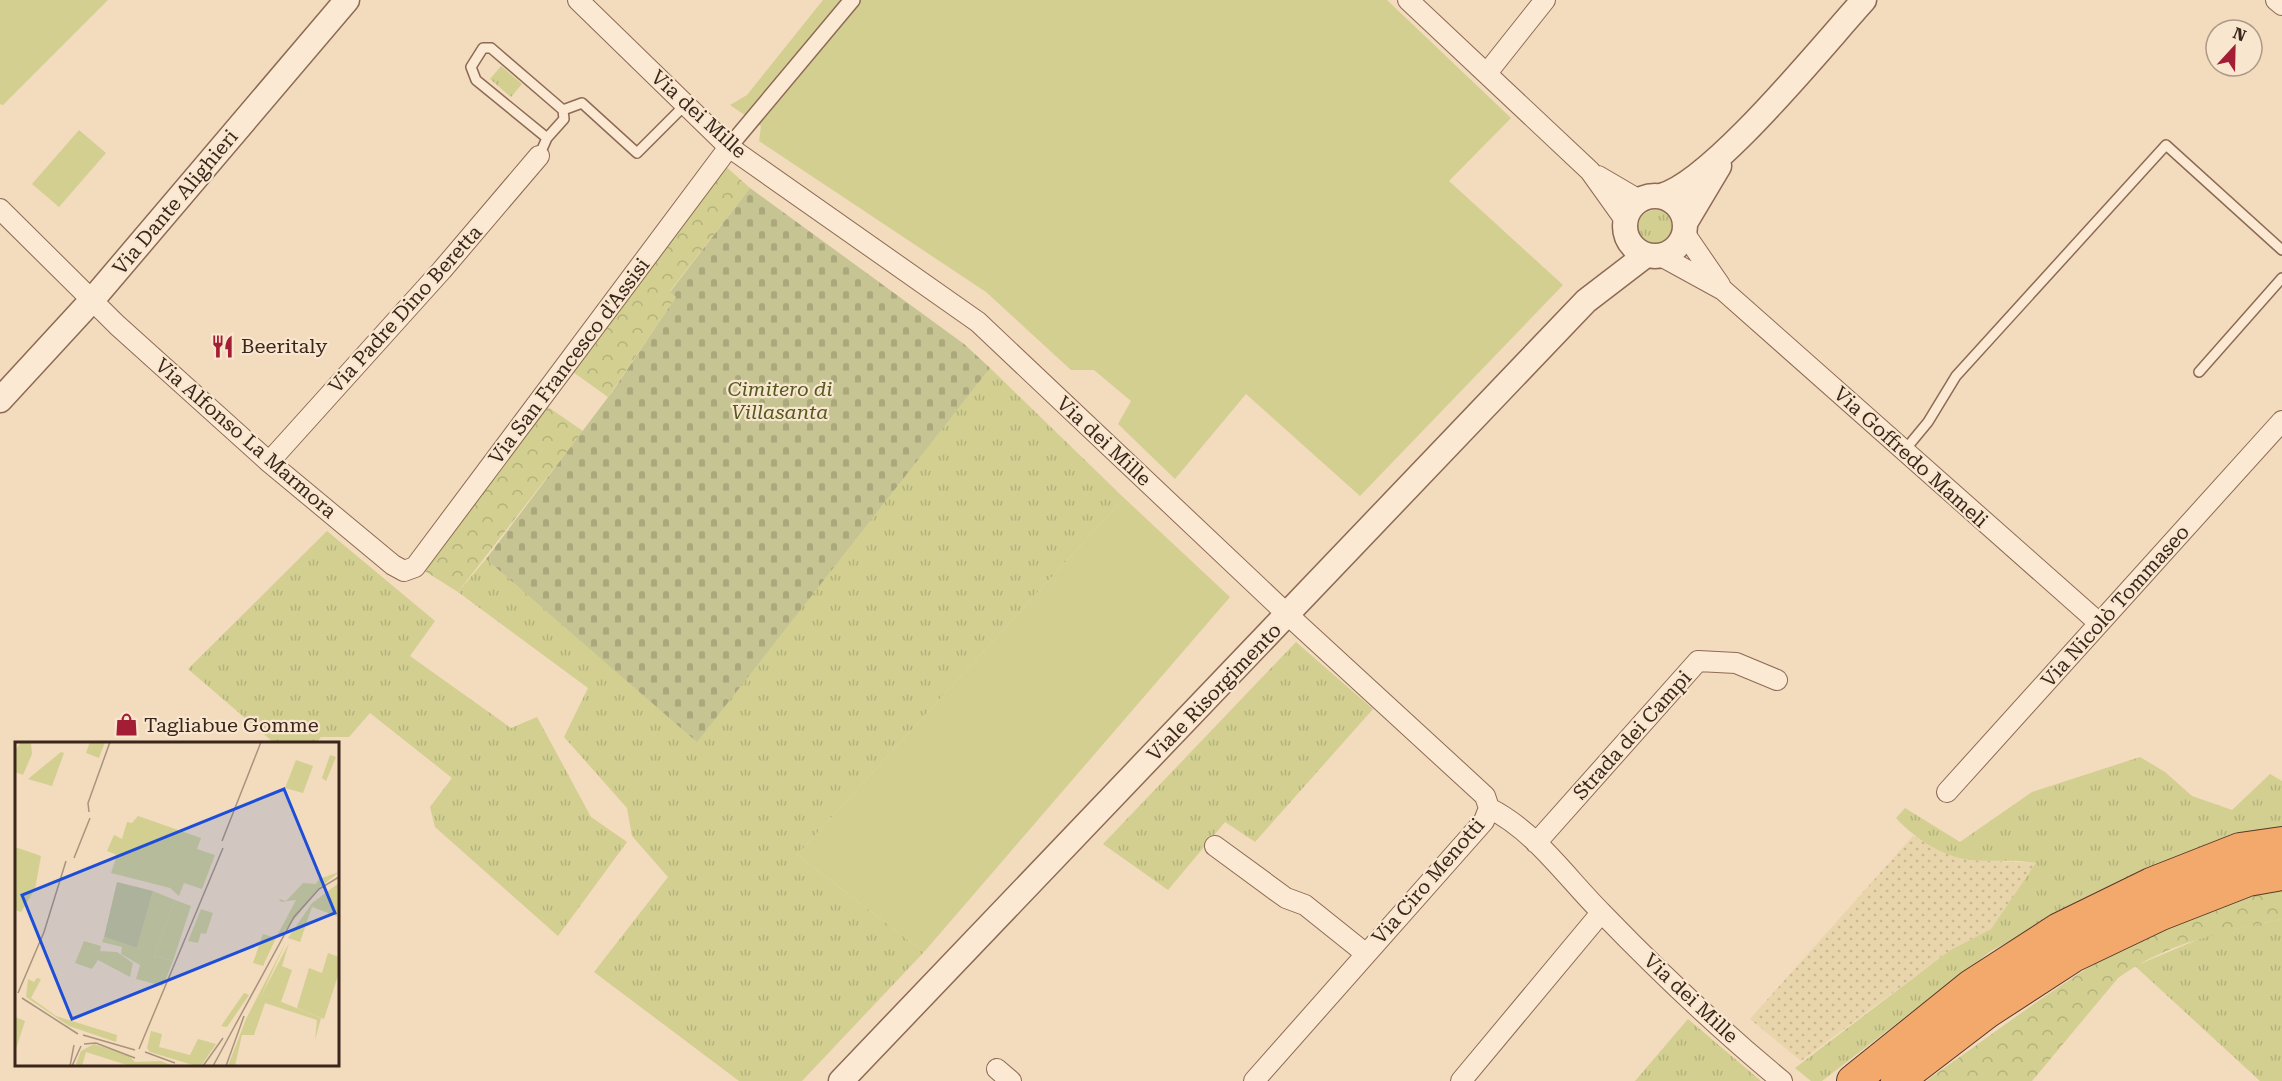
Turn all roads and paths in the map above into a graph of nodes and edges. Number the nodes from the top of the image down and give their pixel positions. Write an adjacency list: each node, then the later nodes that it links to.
1 (346, 0): 24 (street, Via Dante Alighieri)
2 (578, 0): 10 (street, Via dei Mille)
3 (852, 0): 14 (street)
4 (1408, 0): 9 (street)
5 (1545, 0): 9 (street)
6 (1864, 0): 12 (street)
7 (2276, 0): 8 (street)
8 (2282, 5)
9 (1487, 73): 15 (street)
10 (686, 104): 11 (lane); 14 (street, Via dei Mille)
11 (563, 110): 13 (lane); 13 (lane)
12 (1731, 146): 16 (street); 19 (street)
13 (543, 147): 30 (street, Via Padre Dino Beretta)
14 (729, 147): 31 (street, Via San Francesco d'Assisi); 32 (street, Via dei Mille)
15 (1590, 171): 16 (street); 18 (street)
16 (1650, 198): 18 (street); 19 (street)
17 (0, 209): 24 (street, Via Alfonso La Marmora)
18 (1626, 227): 21 (street); 25 (street, Viale Risorgimento)
19 (1685, 228): 21 (street); 23 (street, Via Goffredo Mameli)
20 (2282, 250): 29 (lane)
21 (1653, 255): 23 (street, Via Goffredo Mameli); 25 (street, Viale Risorgimento)
22 (2282, 278): 26 (lane)
23 (1723, 290): 29 (street, Via Goffredo Mameli)
24 (93, 299): 27 (street, Via Dante Alighieri); 30 (street, Via Alfonso La Marmora)
25 (1586, 301): 32 (street, Viale Risorgimento)
26 (2199, 372)
27 (0, 400)
28 (2282, 421): 33 (street, Via Nicolò Tommaseo)
29 (1904, 452): 33 (street, Via Goffredo Mameli)
30 (269, 462): 31 (street, Via Alfonso La Marmora)
31 (404, 571)
32 (1288, 615): 36 (street, Via dei Mille); 43 (street, Viale Risorgimento)
33 (2099, 623): 35 (street, Via Nicolò Tommaseo)
34 (1777, 680): 37 (street, Strada dei Campi)
35 (1947, 792)
36 (1489, 808): 37 (street, Via dei Mille); 42 (street, Via Ciro Menotti)
37 (1536, 843): 41 (street, Via dei Mille)
38 (2282, 843): 47 (highway)
39 (1215, 846): 42 (street, Via Ciro Menotti)
40 (2282, 874): 48 (highway)
41 (1601, 913): 45 (street); 46 (street, Via dei Mille)
42 (1365, 953): 44 (street, Via Ciro Menotti)
43 (842, 1081)
44 (1254, 1081)
45 (1461, 1081)
46 (1782, 1081)
47 (1853, 1081)
48 (1897, 1081)

